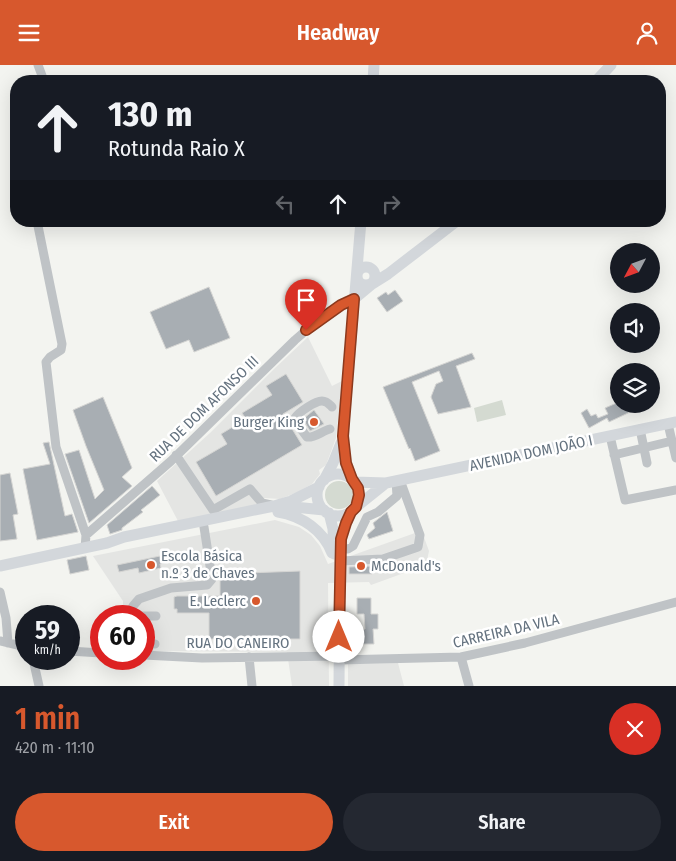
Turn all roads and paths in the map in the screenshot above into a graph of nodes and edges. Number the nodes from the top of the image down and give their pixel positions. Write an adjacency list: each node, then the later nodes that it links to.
1 (611, 65): 2 (main road)
2 (602, 75)
3 (38, 227): 32 (street)
4 (360, 227): 6 (main road)
5 (449, 227): 7 (main road)
6 (359, 242): 8 (main road); 9 (main road)
7 (397, 267): 8 (main road); 10 (main road)
8 (372, 269): 9 (main road); 10 (main road)
9 (357, 274): 10 (main road); 11 (main road)
10 (372, 284): 11 (main road)
11 (354, 299): 16 (main road); 20 (street, RUA DE DOM AFONSO III)
12 (332, 407): 14 (street)
13 (672, 423): 15 (main road, AVENIDA DOM JOÃO I); 18 (street)
14 (330, 429)
15 (640, 429): 17 (main road, AVENIDA DOM JOÃO I); 19 (street)
16 (343, 436): 24 (main road); 26 (main road)
17 (610, 436): 21 (street); 25 (main road, AVENIDA DOM JOÃO I)
18 (672, 441): 19 (street); 22 (street)
19 (644, 448): 21 (street); 23 (street)
20 (176, 455): 28 (street); 32 (street, RUA DE DOM AFONSO III)
21 (614, 455): 27 (street)
22 (676, 457)
23 (647, 463)
24 (354, 481): 25 (main road, AVENIDA DOM JOÃO I); 26 (main road); 29 (main road)
25 (394, 482): 29 (main road, AVENIDA DOM JOÃO I); 35 (street); 35 (street)
26 (322, 484): 28 (main road); 30 (main road)
27 (676, 490)
28 (274, 509): 30 (main road); 31 (main road); 33 (main road); 35 (main road)
29 (353, 509): 30 (main road); 35 (main road)
30 (326, 512): 35 (main road)
31 (204, 527): 33 (main road); 39 (street)
32 (86, 535): 34 (street)
33 (107, 543): 34 (main road)
34 (85, 548): 36 (main road)
35 (338, 557): 43 (main road)
36 (0, 566)
37 (0, 592): 40 (street)
38 (676, 602): 44 (street, CARREIRA DA VILA)
39 (134, 605)
40 (4, 642)
41 (155, 656): 42 (street, RUA DO CANEIRO)
42 (249, 657): 43 (street, RUA DO CANEIRO); 47 (street)
43 (337, 657): 44 (street, CARREIRA DA VILA); 48 (main road); 49 (main road)
44 (462, 657): 50 (street)
45 (35, 670): 46 (street)
46 (39, 686)
47 (252, 686)
48 (333, 686)
49 (339, 686)
50 (469, 686)

